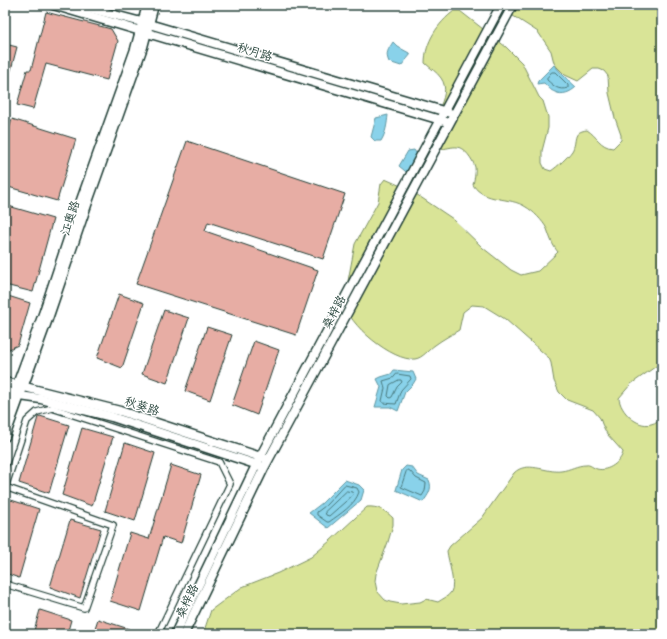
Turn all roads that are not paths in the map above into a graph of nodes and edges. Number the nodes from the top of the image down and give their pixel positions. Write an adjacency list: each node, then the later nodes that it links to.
1 (54, 5): 8 (street, 秋月路)
2 (77, 5): 7 (street, 秋月路)
3 (147, 5): 7 (street, 江奥路)
4 (154, 5): 7 (street, 江奥路)
5 (501, 5): 9 (street, 桑梓路)
6 (513, 5): 10 (street, 桑梓路)
7 (146, 23): 8 (street, 江奥路); 9 (street, 秋月路)
8 (143, 31): 11 (street, 秋月路); 14 (street, 江奥路)
9 (445, 111): 10 (street, 秋月路); 11 (street, 桑梓路)
10 (454, 114): 12 (street, 桑梓路)
11 (440, 120): 12 (street, 秋月路); 19 (street, 桑梓路)
12 (450, 123): 19 (street, 桑梓路)
13 (5, 382): 14 (street, 秋葵路)
14 (20, 386): 16 (street, 江奥路); 19 (street, 秋葵路)
15 (5, 390): 16 (street, 秋葵路)
16 (17, 395): 17 (street, 江奥路); 18 (street, 江奥路); 19 (street, 秋葵路)
17 (5, 417)
18 (5, 437)
19 (260, 463): 23 (street, 桑梓路); 24 (street, 桑梓路)
20 (5, 488): 21 (street); 22 (street)
21 (5, 584)
22 (158, 634)
23 (175, 634)
24 (184, 634)

